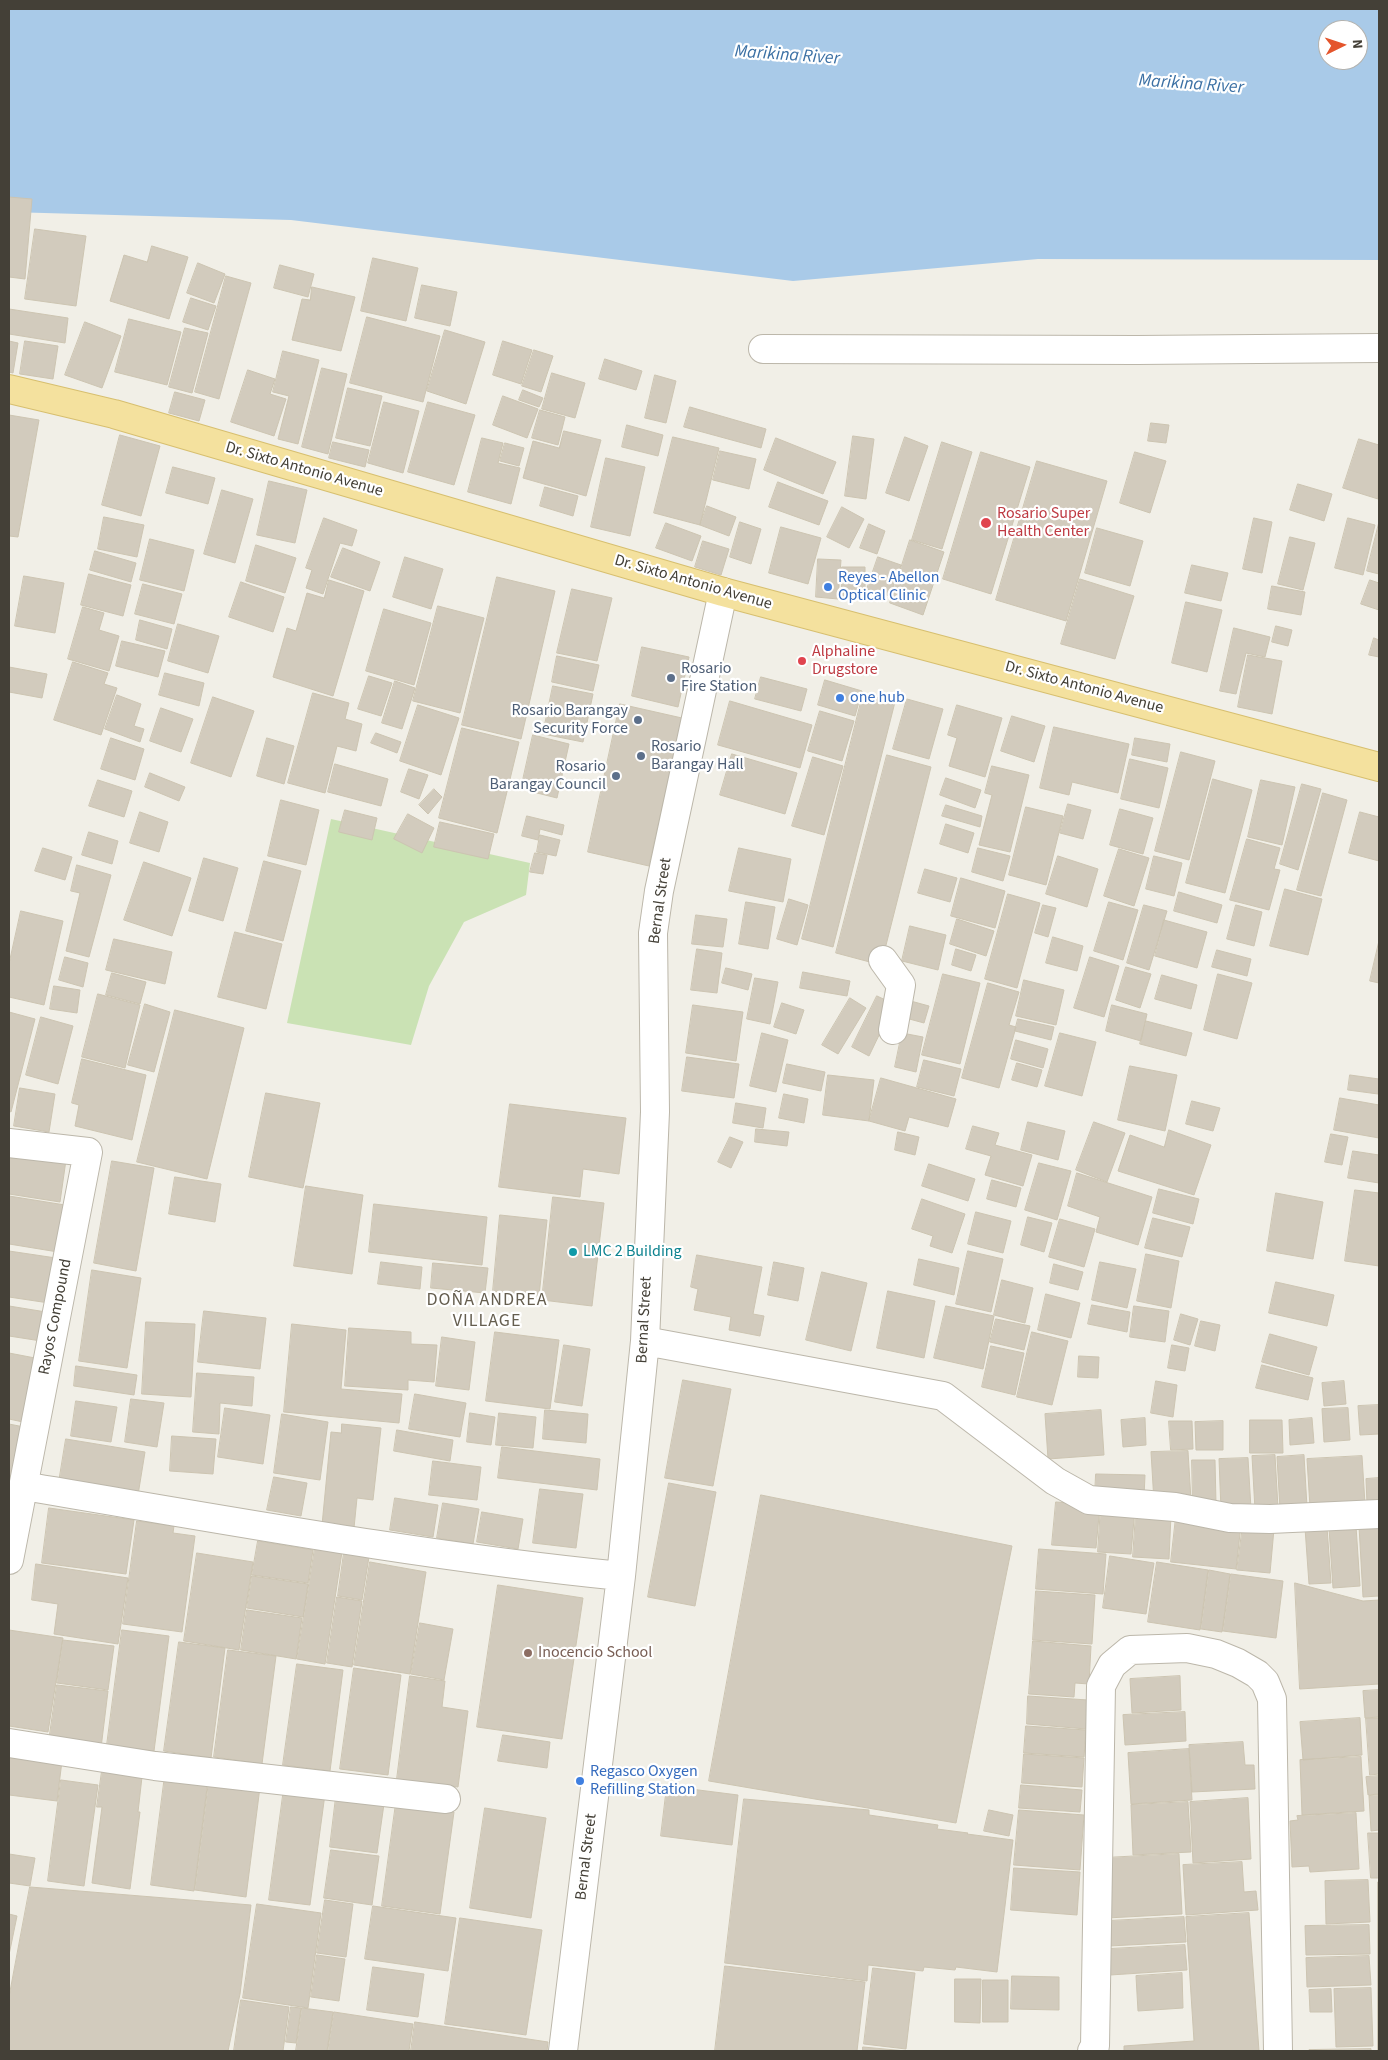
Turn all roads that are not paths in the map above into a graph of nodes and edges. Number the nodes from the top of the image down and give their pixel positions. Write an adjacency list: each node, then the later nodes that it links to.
1 (1379, 348): 2 (street)
2 (763, 349)
3 (9, 389): 4 (main road, Dr. Sixto Antonio Avenue)
4 (723, 592): 5 (main road, Dr. Sixto Antonio Avenue); 9 (street, Bernal Street)
5 (1379, 767)
6 (883, 960): 7 (street)
7 (893, 1030)
8 (9, 1143): 10 (street, Rayos Compound)
9 (645, 1341): 11 (street); 13 (street, Bernal Street)
10 (22, 1486): 12 (street, Rayos Compound); 13 (street)
11 (1379, 1514)
12 (9, 1560)
13 (621, 1576): 16 (street, Bernal Street)
14 (9, 1743): 15 (street)
15 (446, 1799)
16 (563, 2051)
17 (1092, 2051): 18 (street)
18 (1278, 2051)

